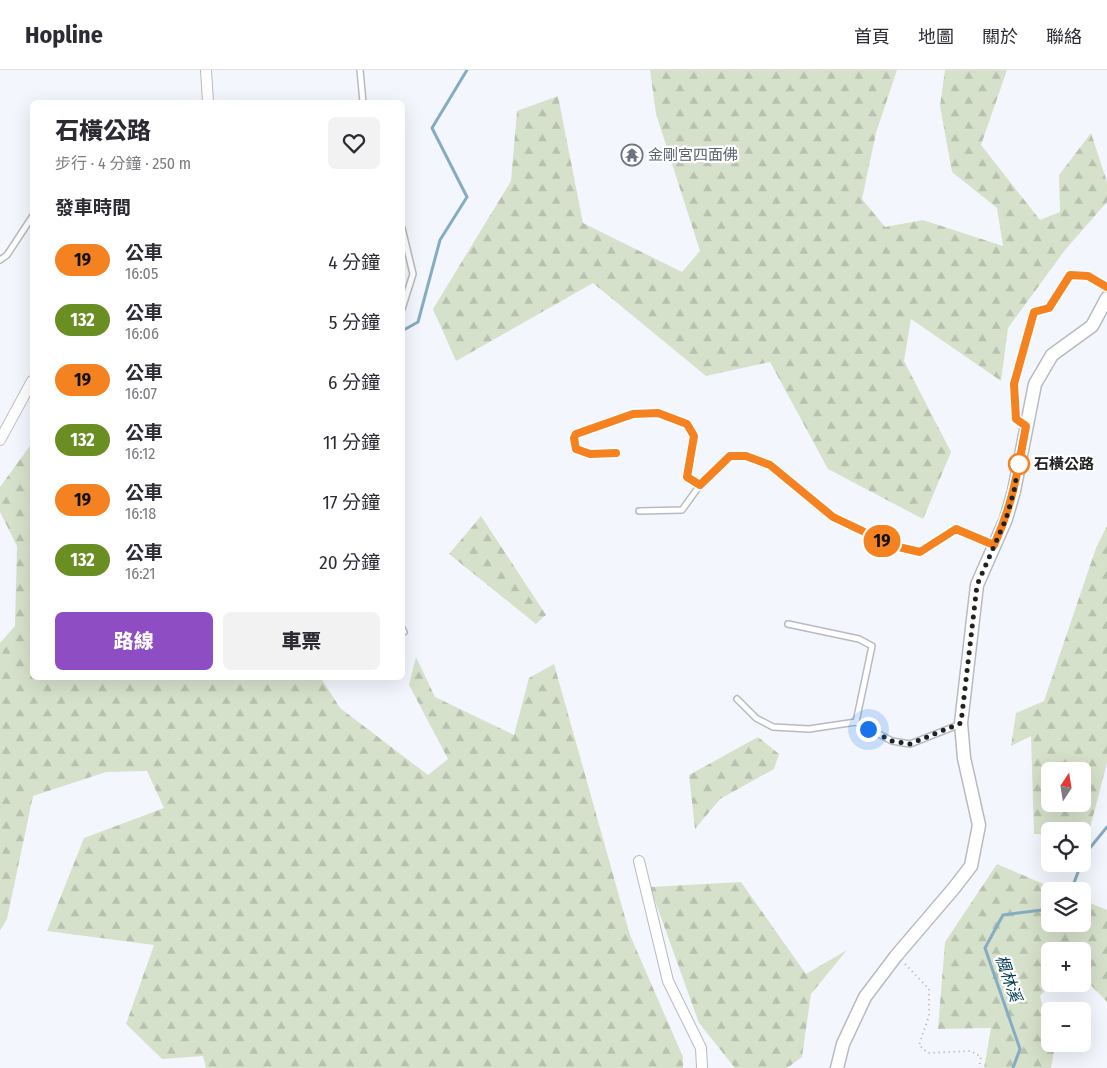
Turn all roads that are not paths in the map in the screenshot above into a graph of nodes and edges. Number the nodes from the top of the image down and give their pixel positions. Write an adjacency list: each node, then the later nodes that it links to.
1 (206, 70): 3 (street)
2 (360, 70): 4 (lane)
3 (208, 100)
4 (364, 100)
5 (30, 220): 7 (lane)
6 (405, 241): 10 (lane)
7 (0, 260)
8 (1107, 287): 12 (lane)
9 (1107, 298): 12 (street)
10 (405, 299)
11 (30, 385): 13 (street)
12 (1026, 426): 17 (street)
13 (0, 440)
14 (616, 453): 15 (lane)
15 (700, 485): 16 (lane); 17 (lane)
16 (638, 512)
17 (994, 545): 21 (street)
18 (788, 624): 20 (lane)
19 (737, 699): 20 (lane)
20 (856, 722): 21 (lane)
21 (961, 723): 24 (street)
22 (639, 861): 23 (street)
23 (702, 1068)
24 (837, 1068)

